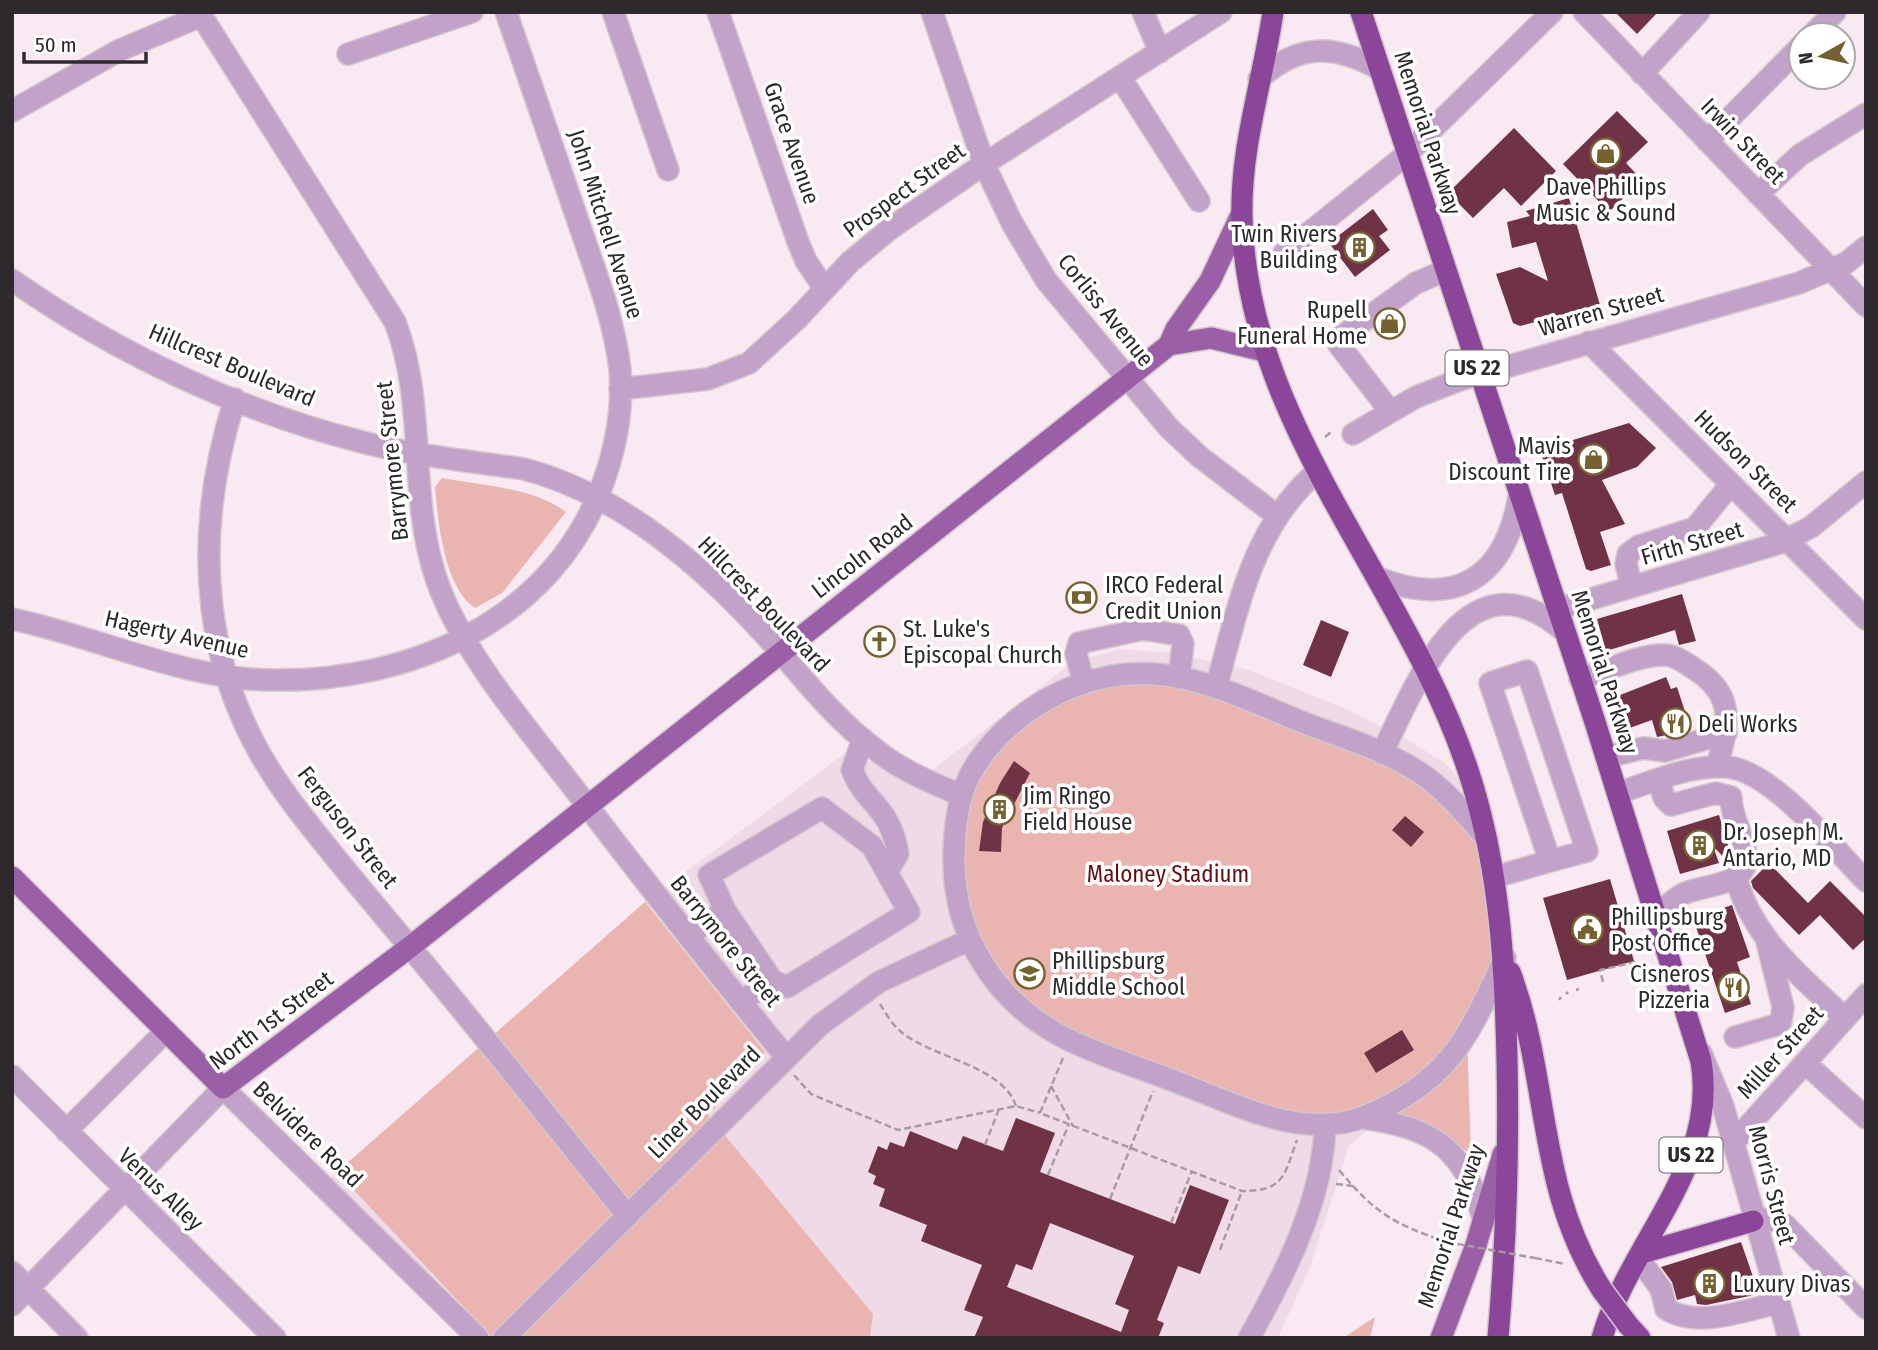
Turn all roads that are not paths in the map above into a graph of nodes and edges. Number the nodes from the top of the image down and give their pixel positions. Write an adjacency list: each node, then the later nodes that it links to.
1 (472, 12): 15 (street)
2 (506, 12): 42 (street, John Mitchell Avenue)
3 (613, 12): 26 (street)
4 (718, 12): 35 (street, Grace Avenue)
5 (932, 12): 25 (street, Corliss Avenue)
6 (1143, 12): 14 (street)
7 (1221, 12): 14 (street, Prospect Street)
8 (1273, 12): 20 (highway, Memorial Parkway)
9 (1361, 12): 17 (highway, Memorial Parkway / US 22)
10 (1552, 12): 24 (street)
11 (1584, 12): 18 (street, Irwin Street)
12 (1699, 12): 18 (street)
13 (200, 14): 21 (street); 46 (street, Barrymore Street)
14 (1160, 52): 19 (street, Prospect Street)
15 (348, 54)
16 (1787, 60): 23 (street)
17 (1380, 69): 20 (street); 24 (highway, Memorial Parkway / US 22)
18 (1642, 74): 23 (street, Irwin Street)
19 (1120, 77): 25 (street, Prospect Street); 28 (street)
20 (1259, 79): 29 (highway, Memorial Parkway)
21 (12, 111)
22 (1866, 114): 27 (street)
23 (1707, 141): 27 (street, Irwin Street)
24 (1407, 154): 31 (street); 33 (highway, Memorial Parkway / US 22)
25 (985, 164): 35 (street, Prospect Street); 41 (street, Corliss Avenue)
26 (668, 170)
27 (1758, 194): 32 (street, Irwin Street)
28 (1199, 201)
29 (1241, 215): 38 (main road, Lincoln Road); 39 (highway, Memorial Parkway)
30 (1866, 247): 32 (street, Warren Street)
31 (1284, 253)
32 (1831, 270): 36 (street, Irwin Street); 37 (street, Warren Street)
33 (1444, 271): 40 (highway, Memorial Parkway / US 22); 44 (street)
34 (12, 281): 43 (street, Hillcrest Boulevard)
35 (824, 288): 42 (street, Prospect Street)
36 (1866, 306)
37 (1589, 342): 40 (street, Warren Street); 49 (street, Hudson Street)
38 (1168, 345): 39 (main road); 41 (main road, Lincoln Road)
39 (1264, 351): 47 (highway, Memorial Parkway)
40 (1478, 373): 44 (street, Warren Street); 50 (highway, Memorial Parkway / US 22)
41 (1128, 379): 52 (street, Corliss Avenue); 61 (main road, Lincoln Road)
42 (620, 389): 51 (street, John Mitchell Avenue)
43 (235, 399): 46 (street, Hillcrest Boulevard); 63 (street, Ferguson Street)
44 (1390, 411): 45 (street, Warren Street)
45 (1342, 433)
46 (417, 452): 51 (street, Hillcrest Boulevard); 60 (street, Barrymore Street)
47 (1318, 471): 52 (street); 54 (highway, Memorial Parkway)
48 (1866, 482): 53 (street, Firth Street)
49 (1731, 484): 53 (street, Hudson Street); 55 (street)
50 (1519, 496): 54 (street); 56 (highway, Memorial Parkway / US 22)
51 (597, 498): 60 (street, Hagerty Avenue); 61 (street, Hillcrest Boulevard)
52 (1276, 515): 67 (street)
53 (1787, 540): 55 (street, Firth Street); 57 (street, Hudson Street)
54 (1376, 578): 62 (highway, Memorial Parkway)
55 (1632, 587): 56 (street, Firth Street)
56 (1557, 609): 59 (highway, Memorial Parkway / US 22)
57 (1866, 618)
58 (12, 620): 63 (street, Hagerty Avenue)
59 (1565, 632): 62 (street); 65 (highway, Memorial Parkway / US 22)
60 (466, 637): 63 (street, Hagerty Avenue); 78 (street, Barrymore Street)
61 (781, 654): 69 (street, Hillcrest Boulevard); 78 (main road, Lincoln Road)
62 (1424, 670): 70 (street); 79 (highway, Memorial Parkway)
63 (225, 675): 91 (street, Ferguson Street)
64 (1179, 678): 66 (street); 66 (street); 67 (street)
65 (1580, 678): 68 (street); 71 (highway, Memorial Parkway / US 22)
66 (1084, 683): 76 (street)
67 (1216, 688): 70 (street)
68 (1726, 733): 71 (street); 72 (street)
69 (863, 739): 76 (street, Hillcrest Boulevard); 81 (street)
70 (1382, 753): 79 (street)
71 (1606, 757): 75 (highway, Memorial Parkway / US 22)
72 (1717, 767): 73 (street); 74 (street)
73 (1742, 770): 77 (street); 85 (street)
74 (1659, 780): 75 (street); 77 (street)
75 (1618, 793): 87 (highway, Memorial Parkway / US 22)
76 (960, 795): 89 (street)
77 (1731, 797): 84 (street)
78 (587, 806): 88 (street, Barrymore Street); 91 (main road, North 1st Street)
79 (1487, 839): 83 (highway, Memorial Parkway)
80 (1550, 861): 80 (street); 83 (street)
81 (887, 872): 86 (street); 93 (street)
82 (12, 877): 97 (main road, Belvidere Road)
83 (1495, 877): 92 (highway, Memorial Parkway)
84 (1737, 878): 87 (street); 90 (street)
85 (1866, 881)
86 (725, 910): 88 (street); 93 (street)
87 (1657, 914): 99 (highway, Memorial Parkway / US 22)
88 (688, 936): 95 (street, Barrymore Street)
89 (969, 940): 100 (street, Liner Boulevard); 106 (street)
90 (1767, 940): 96 (street); 98 (street)
91 (410, 947): 103 (main road, North 1st Street); 111 (street, Ferguson Street)
92 (1505, 958): 104 (street); 108 (highway, Memorial Parkway); 120 (highway, bridge)
93 (772, 980): 95 (street)
94 (1866, 995): 96 (street, Miller Street)
95 (741, 1002): 100 (street, Barrymore Street)
96 (1845, 1018): 101 (street, Miller Street)
97 (166, 1031): 103 (main road, Belvidere Road); 107 (street)
98 (1735, 1037)
99 (1699, 1048): 109 (street, Morris Street); 114 (highway, Memorial Parkway / US 22)
100 (786, 1057): 111 (street, Liner Boulevard)
101 (1805, 1063): 105 (street); 109 (street, Miller Street)
102 (12, 1076): 107 (street, Venus Alley)
103 (223, 1088): 110 (street, North 1st Street); 124 (street, Belvidere Road)
104 (1363, 1118): 106 (street); 113 (street)
105 (1866, 1118)
106 (1325, 1124): 126 (street)
107 (66, 1131): 110 (street, Venus Alley)
108 (1509, 1131): 113 (main road, Memorial Parkway); 128 (highway)
109 (1733, 1143): 112 (street, Morris Street)
110 (125, 1192): 116 (street, North 1st Street); 123 (street, Venus Alley)
111 (628, 1216): 125 (street, Liner Boulevard)
112 (1753, 1221): 114 (highway); 117 (street, Morris Street); 119 (street)
113 (1484, 1222): 127 (main road, Memorial Parkway)
114 (1640, 1256): 117 (street); 121 (highway, Memorial Parkway / US 22)
115 (12, 1272): 116 (street)
116 (28, 1289): 118 (street, North 1st Street); 122 (street)
117 (1778, 1303): 129 (street, Morris Street)
118 (12, 1305)
119 (1866, 1308)
120 (1634, 1331)
121 (1601, 1334)
122 (77, 1338)
123 (275, 1338)
124 (478, 1338)
125 (504, 1338)
126 (1249, 1338)
127 (1441, 1338)
128 (1498, 1338)
129 (1788, 1338)

